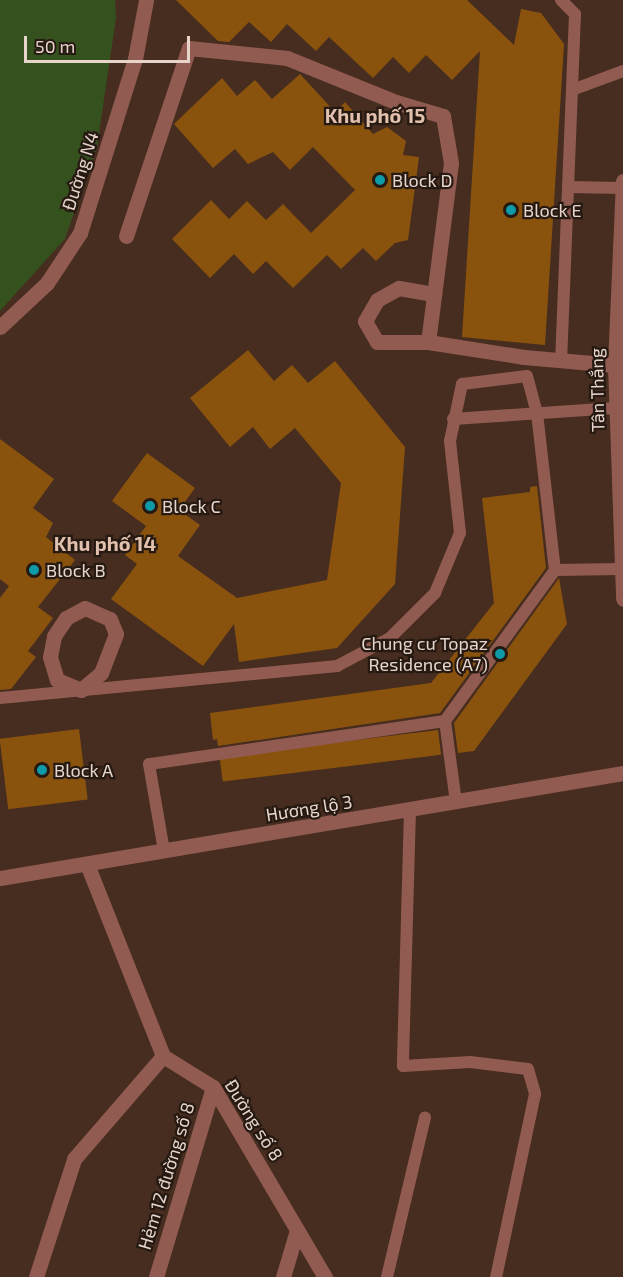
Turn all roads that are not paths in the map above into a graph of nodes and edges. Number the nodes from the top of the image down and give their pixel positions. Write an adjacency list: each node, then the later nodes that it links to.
1 (146, 0): 10 (street, Đường N4)
2 (561, 0): 4 (lane)
3 (623, 71): 4 (lane)
4 (572, 90): 6 (lane)
5 (623, 181): 7 (street, Tân Thắng)
6 (568, 187): 7 (lane); 12 (lane)
7 (622, 188): 13 (street, Tân Thắng)
8 (126, 236): 9 (street)
9 (434, 294): 11 (street); 11 (street)
10 (0, 327)
11 (428, 342): 12 (street)
12 (561, 360): 13 (street)
13 (615, 365): 14 (street, Tân Thắng)
14 (616, 408): 15 (lane); 17 (street, Tân Thắng)
15 (537, 413): 16 (lane); 16 (lane); 18 (lane)
16 (453, 419): 20 (lane)
17 (621, 569): 18 (lane); 19 (street, Tân Thắng)
18 (555, 570): 22 (lane)
19 (623, 599)
20 (81, 690): 20 (street); 21 (lane)
21 (0, 698)
22 (445, 721): 24 (lane); 26 (lane)
23 (623, 773): 24 (street, Hương lộ 3)
24 (456, 802): 25 (street, Hương lộ 3)
25 (410, 810): 26 (street, Hương lộ 3); 38 (lane)
26 (164, 851): 27 (street, Hương lộ 3)
27 (87, 864): 28 (street, Hương lộ 3); 29 (street)
28 (0, 878)
29 (163, 1056): 30 (street, Đường số 8); 33 (street)
30 (213, 1087): 32 (street, Đường số 8); 34 (street, Hẻm 12 đường số 8)
31 (425, 1117): 37 (lane)
32 (297, 1230): 35 (street); 36 (street, Đường số 8)
33 (36, 1277)
34 (156, 1277)
35 (283, 1277)
36 (325, 1277)
37 (387, 1277)
38 (496, 1277)

